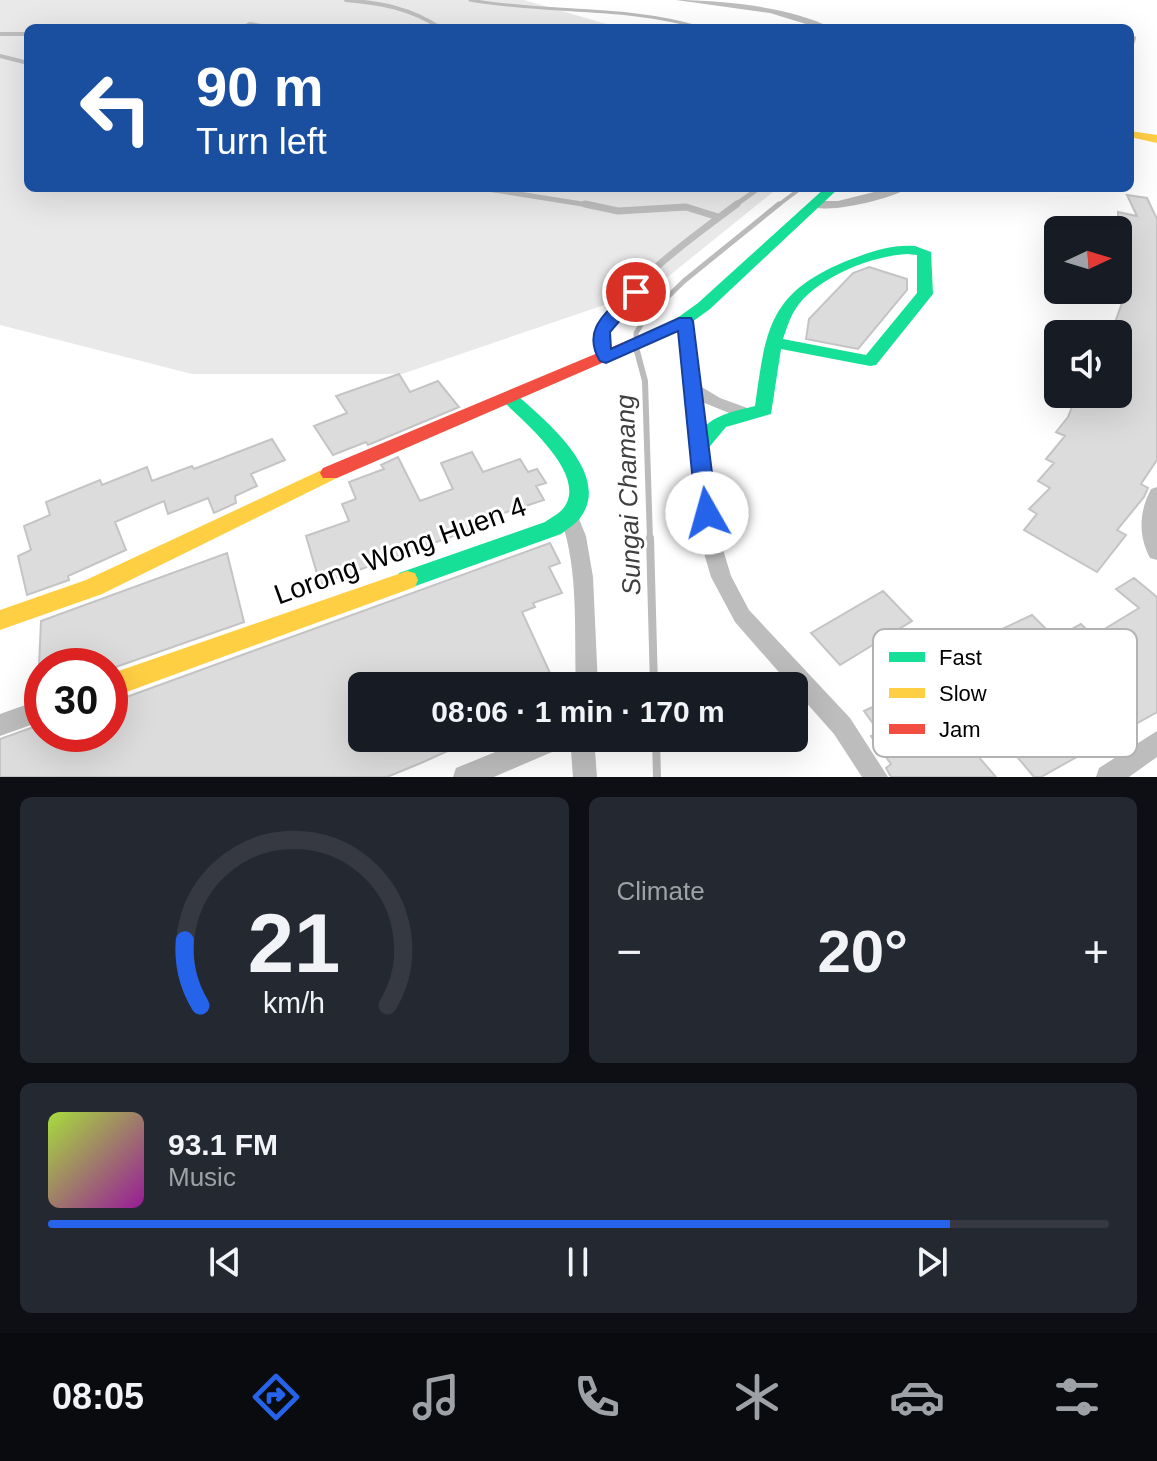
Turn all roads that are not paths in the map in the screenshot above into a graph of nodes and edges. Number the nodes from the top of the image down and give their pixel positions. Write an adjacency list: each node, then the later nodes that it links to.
1 (346, 0): 3 (lane)
2 (680, 0): 4 (street)
3 (433, 24)
4 (814, 24)
5 (0, 34): 6 (lane)
6 (24, 34)
7 (0, 56): 8 (lane)
8 (24, 62)
9 (1134, 135): 10 (street)
10 (1157, 139)
11 (495, 192): 16 (lane)
12 (753, 192): 16 (lane)
13 (829, 192): 15 (street)
14 (888, 192): 15 (street)
15 (815, 205): 17 (street)
16 (718, 217): 19 (lane)
17 (685, 321): 19 (street); 20 (street)
18 (774, 342): 18 (street); 22 (street)
19 (606, 358): 21 (street)
20 (694, 389): 22 (street); 23 (street)
21 (511, 399): 25 (street); 27 (street)
22 (744, 413): 23 (street)
23 (699, 446): 39 (street)
24 (1157, 494): 26 (street)
25 (570, 519): 28 (street); 29 (street, Lorong Wong Huen 4)
26 (1157, 552)
27 (0, 620)
28 (586, 672)
29 (128, 680)
30 (24, 716): 31 (street)
31 (0, 725)
32 (1157, 743): 36 (street)
33 (525, 752): 37 (street)
34 (583, 752): 38 (street)
35 (1137, 757): 40 (street)
36 (1137, 757)
37 (465, 777)
38 (585, 777)
39 (876, 777)
40 (1108, 777)

